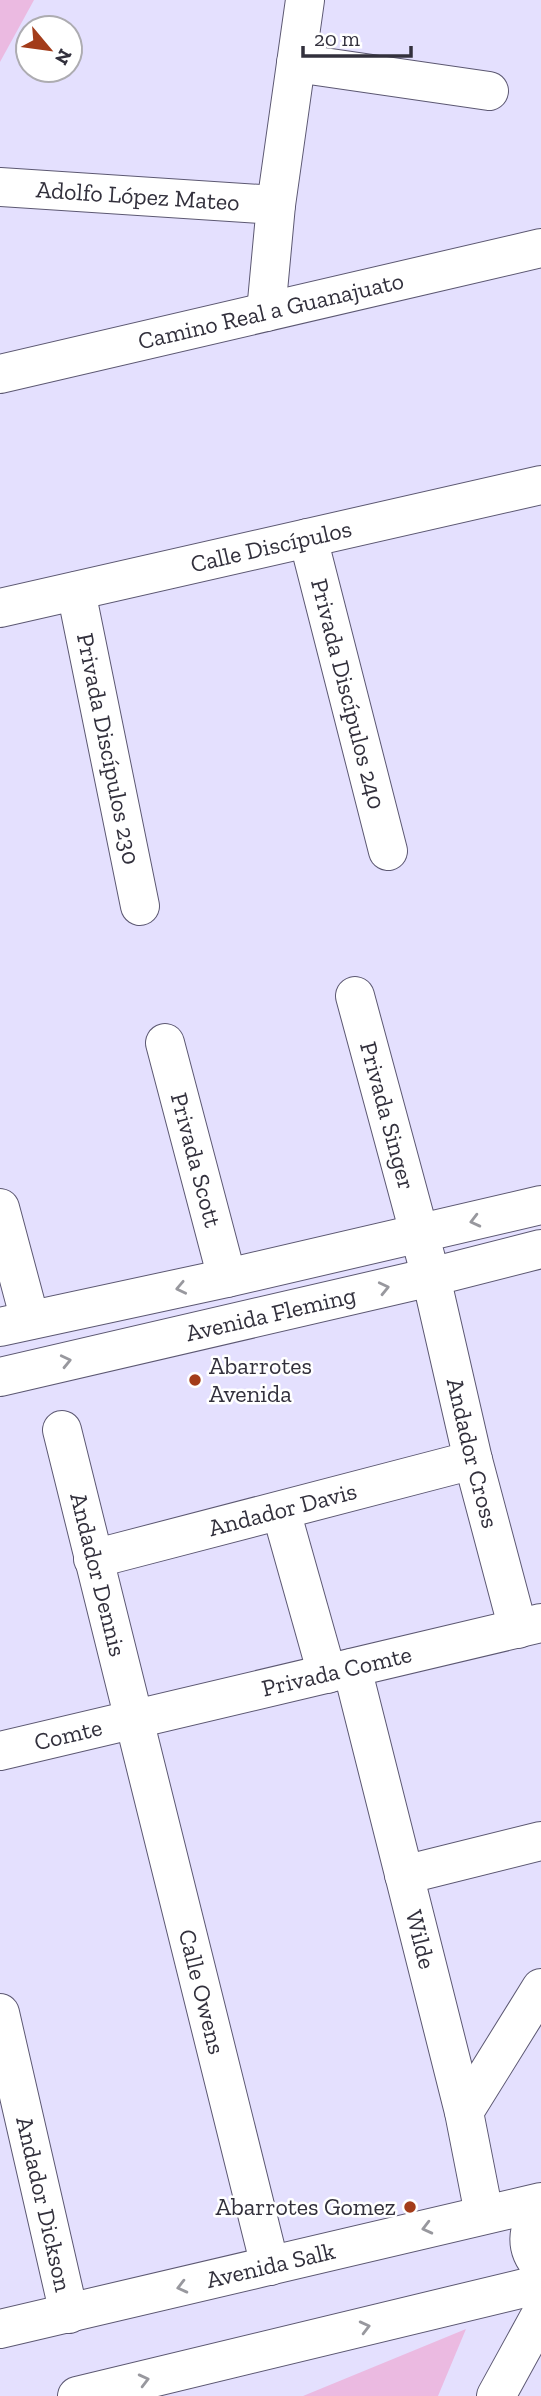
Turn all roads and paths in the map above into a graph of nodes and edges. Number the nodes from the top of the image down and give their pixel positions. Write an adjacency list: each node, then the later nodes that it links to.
1 (305, 0): 2 (street)
2 (296, 63): 3 (street); 5 (street)
3 (489, 91)
4 (0, 187): 5 (street, Adolfo López Mateo)
5 (276, 205): 7 (street)
6 (541, 248): 7 (street, Camino Real a Guanajuato)
7 (266, 312): 8 (street, Camino Real a Guanajuato)
8 (0, 374)
9 (541, 485): 10 (street, Calle Discípulos)
10 (308, 538): 11 (street, Calle Discípulos); 13 (street, Privada Discípulos 240)
11 (76, 591): 12 (street, Calle Discípulos); 14 (street, Privada Discípulos 230)
12 (0, 608)
13 (388, 851)
14 (140, 905)
15 (355, 996): 19 (street, Privada Singer)
16 (165, 1043): 22 (street, Privada Scott)
17 (541, 1205): 19 (street, Avenida Fleming, one-way to 19)
18 (0, 1208): 23 (street)
19 (420, 1235): 21 (street, Privada Singer); 22 (street, Avenida Fleming)
20 (541, 1249): 21 (street, Avenida Fleming)
21 (431, 1277): 24 (street, Avenida Fleming, one-way to 21); 26 (street, Andador Cross)
22 (227, 1279): 23 (street, Avenida Fleming, one-way to 23)
23 (15, 1323)
24 (0, 1377)
25 (62, 1430): 28 (street, Andador Dennis)
26 (473, 1460): 27 (street, Andador Davis); 29 (street, Andador Cross)
27 (281, 1511): 28 (street, Andador Davis); 30 (street, Wilde)
28 (93, 1559): 31 (street, Andador Dennis)
29 (530, 1626): 30 (street, Privada Comte)
30 (339, 1671): 31 (street, Privada Comte); 34 (street, Wilde)
31 (134, 1719): 32 (street, Comte); 41 (street, Calle Owens)
32 (0, 1751)
33 (541, 1841): 34 (street)
34 (404, 1875): 37 (street, Wilde)
35 (541, 1988): 37 (street)
36 (0, 2013): 44 (street, Andador Dickson)
37 (464, 2112): 40 (street, Wilde)
38 (541, 2202): 40 (street, Avenida Salk)
39 (541, 2211): 42 (street)
40 (484, 2214): 41 (street, Avenida Salk, one-way to 41)
41 (270, 2266): 44 (street, Avenida Salk, one-way to 44)
42 (541, 2266)
43 (541, 2284): 47 (street, one-way to 43)
44 (69, 2314): 46 (street, Avenida Salk)
45 (541, 2314): 48 (street)
46 (0, 2329)
47 (78, 2396)
48 (496, 2396)

